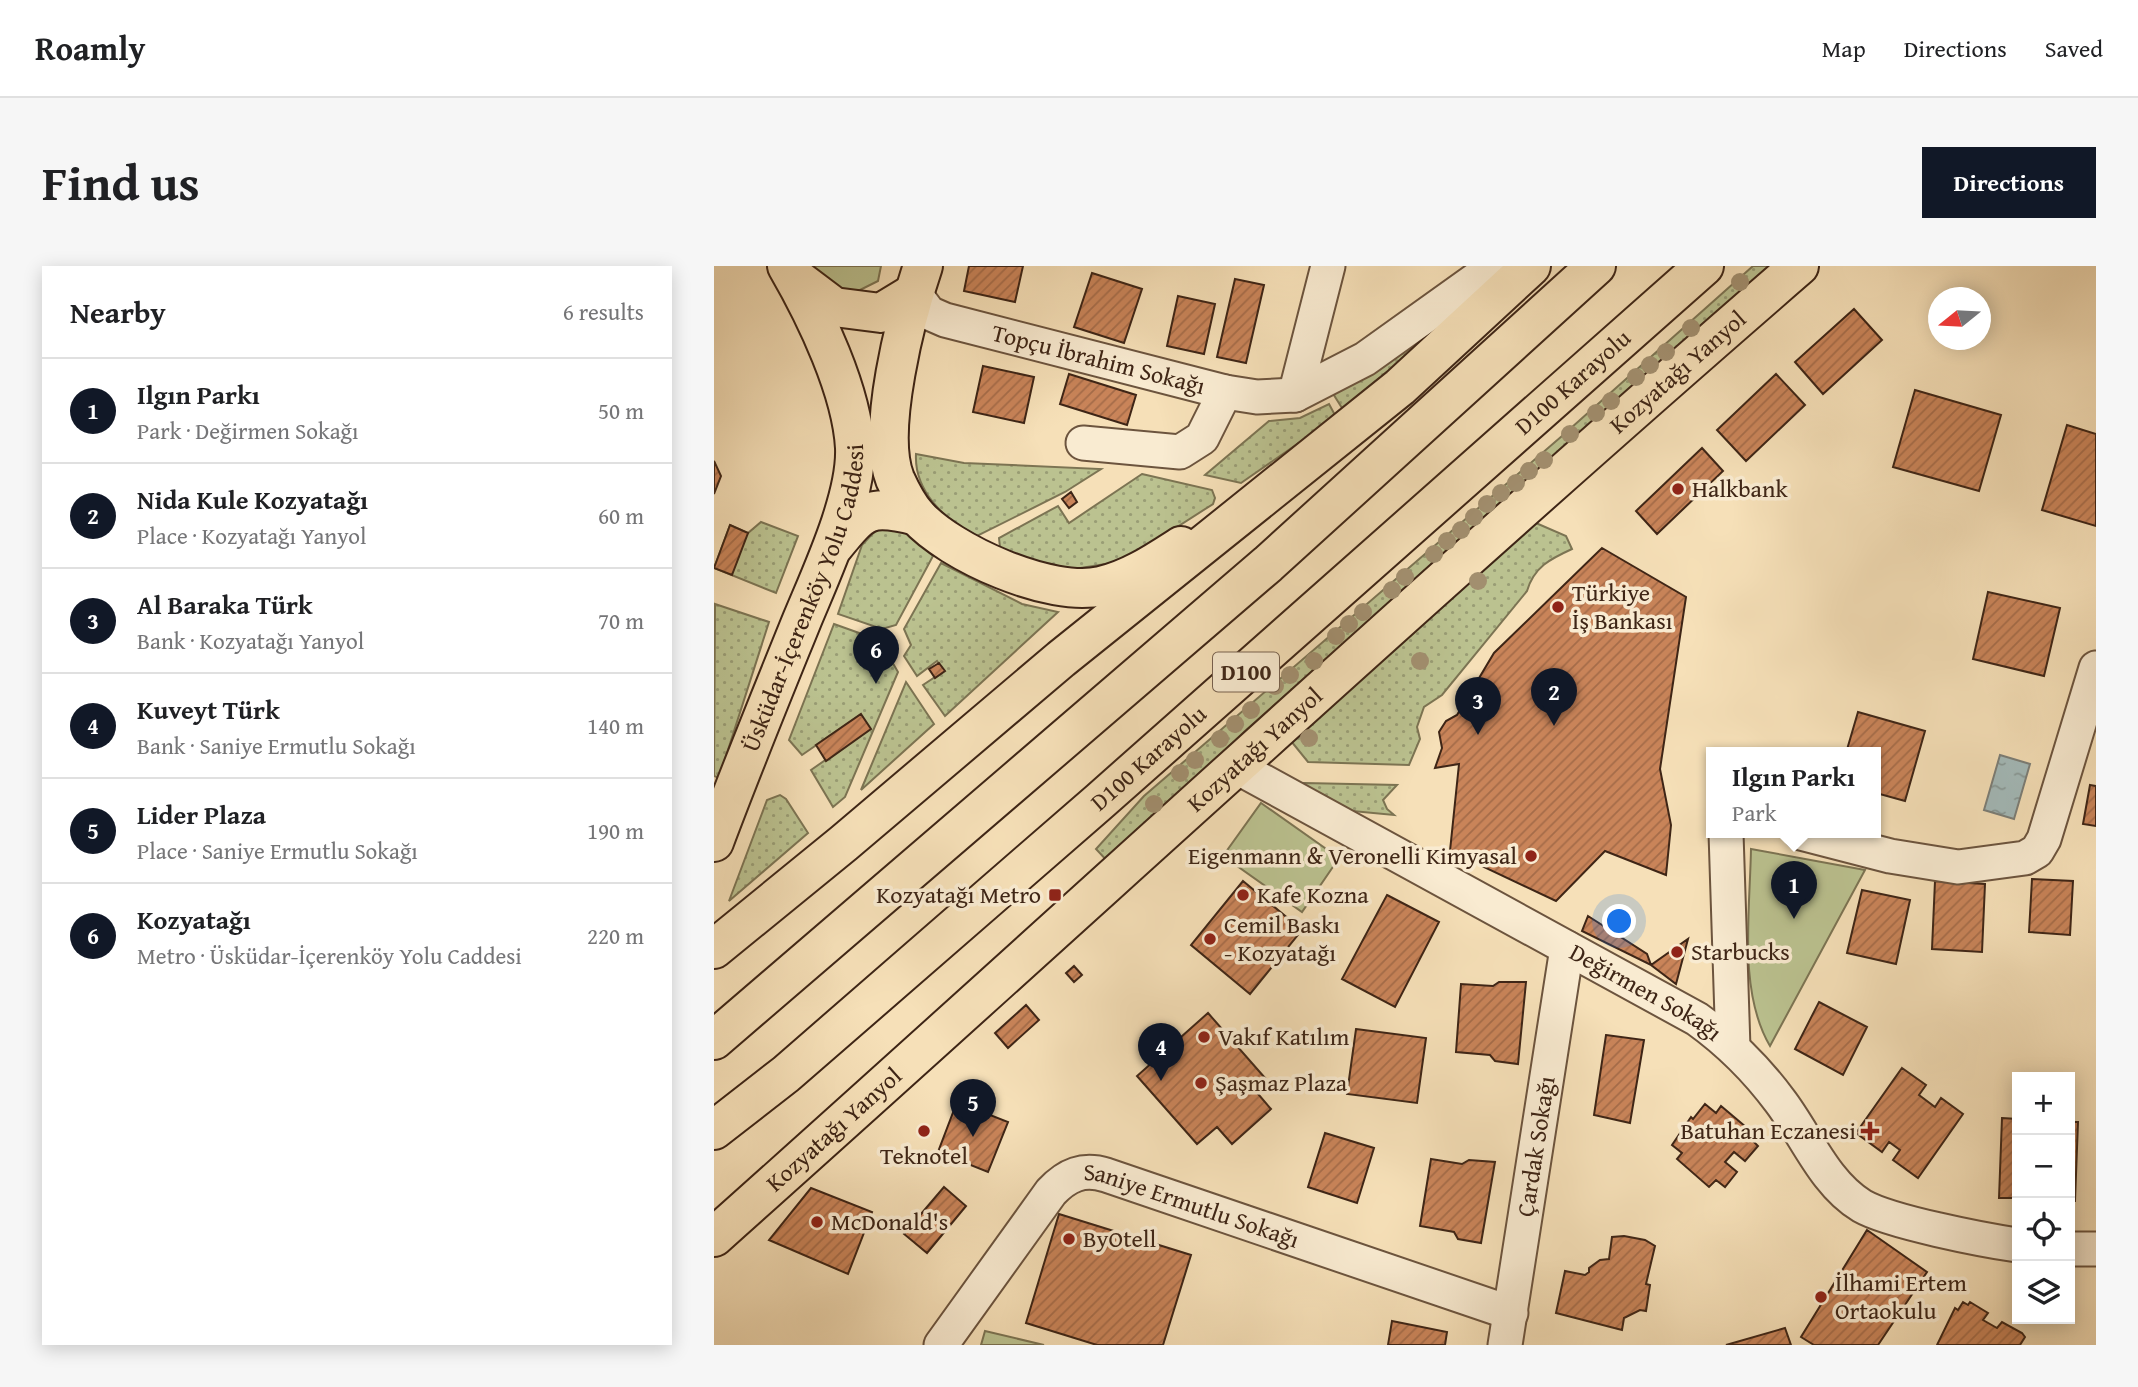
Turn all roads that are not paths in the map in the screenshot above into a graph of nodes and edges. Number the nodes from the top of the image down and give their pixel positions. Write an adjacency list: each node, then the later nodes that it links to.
1 (1328, 266): 10 (street)
2 (1495, 266): 10 (street, Topçu İbrahim Sokağı)
3 (1531, 266): 12 (main road)
4 (1596, 266): 22 (main road, D100)
5 (1704, 266): 24 (main road, D100 Karayolu / D100)
6 (1799, 266): 16 (main road, Kozyatağı Yanyol)
7 (790, 271): 8 (main road); 14 (main road, Üsküdar-İçerenköy Yolu Caddesi)
8 (918, 279): 9 (street, Topçu İbrahim Sokağı); 13 (main road)
9 (1225, 392): 10 (street, Topçu İbrahim Sokağı); 11 (street)
10 (1295, 394)
11 (1083, 443)
12 (1266, 492): 13 (main road); 21 (main road)
13 (917, 516): 14 (main road)
14 (830, 552): 18 (main road, Üsküdar-İçerenköy Yolu Caddesi)
15 (2096, 668): 17 (street)
16 (1235, 766): 20 (street, Değirmen Sokağı); 27 (main road, Kozyatağı Yanyol)
17 (1819, 838)
18 (714, 842)
19 (1725, 843): 23 (street)
20 (1567, 948): 23 (street, Değirmen Sokağı); 31 (street, Çardak Sokağı)
21 (714, 949)
22 (714, 1040)
23 (1733, 1048): 28 (street, Değirmen Sokağı)
24 (786, 1074): 25 (main road, D100 Karayolu / D100); 26 (main road)
25 (714, 1130)
26 (714, 1141)
27 (714, 1237)
28 (2012, 1244)
29 (2075, 1249): 30 (street)
30 (2096, 1249)
31 (1511, 1313): 32 (street, Saniye Ermutlu Sokağı); 33 (street, Çardak Sokağı)
32 (941, 1345)
33 (1506, 1345)

